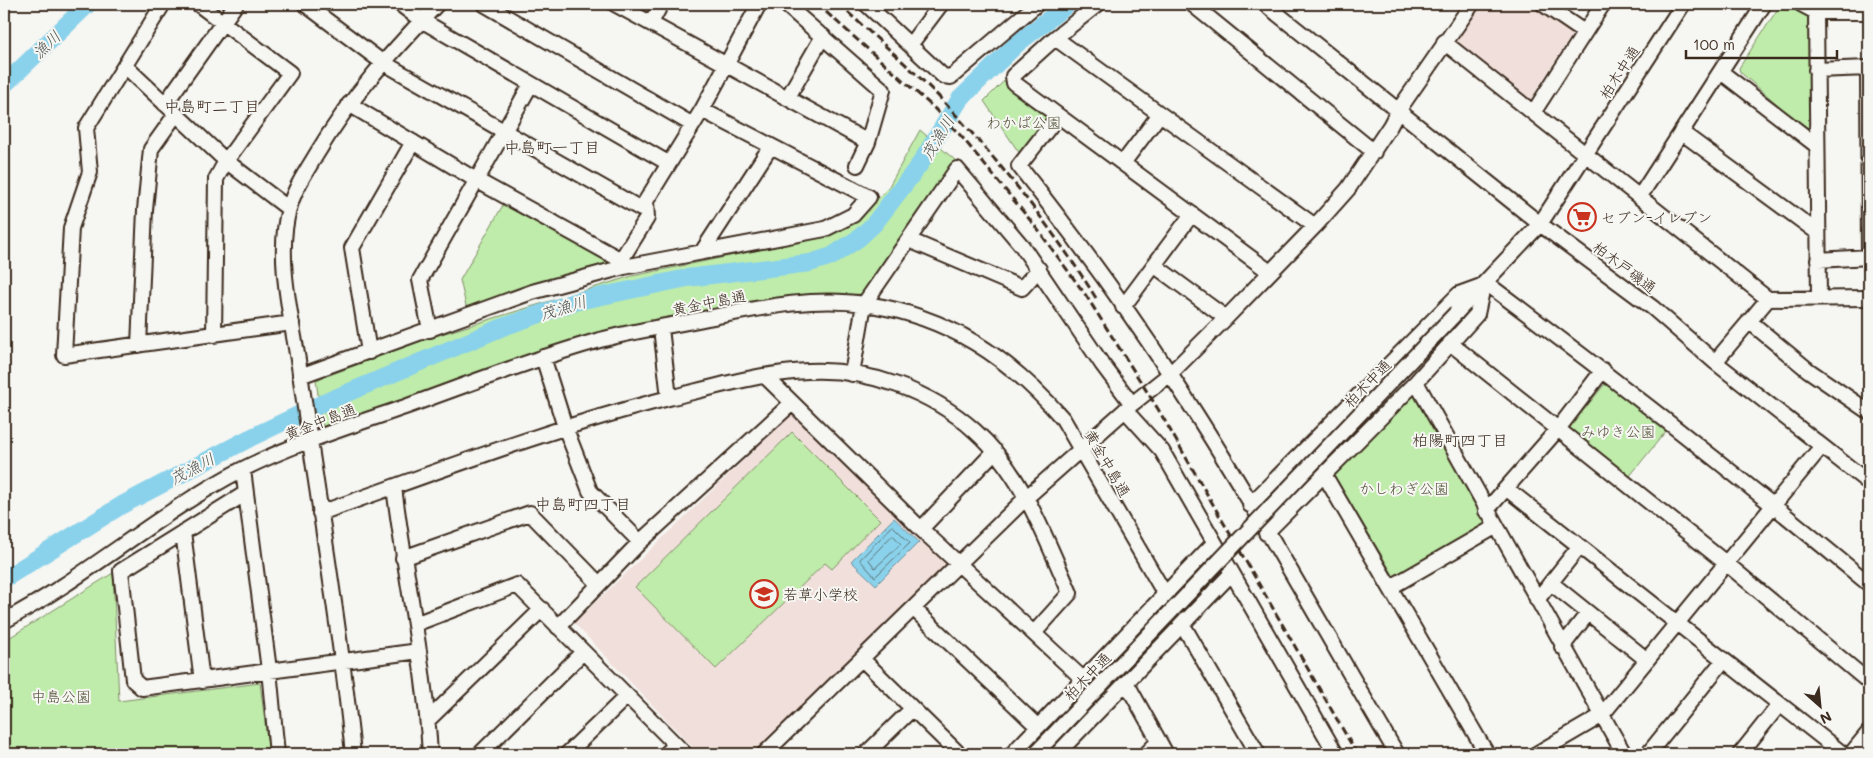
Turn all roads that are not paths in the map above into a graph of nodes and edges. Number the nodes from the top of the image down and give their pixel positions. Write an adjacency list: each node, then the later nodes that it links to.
1 (163, 4): 36 (street)
2 (198, 4): 27 (street)
3 (236, 4): 27 (street)
4 (305, 4): 34 (street)
5 (400, 4): 26 (street)
6 (437, 4): 26 (street)
7 (484, 4): 50 (street)
8 (615, 4): 28 (street)
9 (660, 4): 28 (street)
10 (759, 4): 35 (street)
11 (785, 4): 30 (street)
12 (866, 4): 33 (street)
13 (941, 4): 33 (street)
14 (1037, 4): 33 (street)
15 (1098, 4): 31 (street)
16 (1192, 4): 57 (street)
17 (1266, 4): 45 (street, 柏木戸磯通)
18 (1472, 4): 32 (street)
19 (1543, 4): 29 (street)
20 (1603, 4): 29 (street)
21 (1684, 4): 58 (street, 柏木中通)
22 (1764, 4): 39 (street)
23 (1801, 4): 24 (street)
24 (1816, 12): 25 (street); 38 (street)
25 (1869, 12)
26 (422, 20): 34 (street); 40 (street)
27 (222, 22): 42 (street); 59 (street)
28 (651, 23): 35 (street)
29 (1584, 32): 46 (street)
30 (823, 36): 41 (street); 54 (street)
31 (1055, 38): 48 (street); 49 (street)
32 (1444, 42): 45 (street); 46 (street)
33 (910, 45)
34 (382, 62): 43 (street); 51 (street)
35 (727, 64): 41 (street); 44 (street)
36 (125, 66): 42 (street); 92 (street)
37 (1869, 68): 38 (street); 73 (street)
38 (1816, 70): 55 (street)
39 (1721, 72): 52 (street); 55 (street)
40 (531, 84): 51 (street); 60 (street)
41 (788, 97): 54 (street)
42 (165, 104): 47 (street)
43 (349, 104): 53 (street); 66 (street)
44 (702, 110): 50 (street); 56 (street)
45 (1398, 110): 57 (street); 68 (street, 柏木戸磯通)
46 (1534, 113): 58 (street)
47 (176, 114): 59 (street); 92 (street)
48 (1160, 114): 61 (street); 69 (street)
49 (1058, 116): 61 (street); 84 (street)
50 (693, 126): 60 (street)
51 (504, 132): 63 (street); 65 (street)
52 (1681, 132): 64 (street); 70 (street)
53 (413, 142): 63 (street); 93 (street)
54 (868, 142): 62 (street)
55 (1816, 145): 70 (street)
56 (771, 146): 72 (street); 72 (street)
57 (1374, 152): 69 (street)
58 (1585, 154): 64 (street); 68 (street, 柏木中通)
59 (226, 161): 66 (street); 90 (street)
60 (668, 163): 65 (street)
61 (1123, 163): 67 (street)
62 (857, 165)
63 (476, 180): 75 (street); 89 (street)
64 (1640, 196): 82 (street)
65 (646, 201): 75 (street)
66 (288, 209): 87 (street)
67 (1192, 214): 76 (street); 78 (street)
68 (1540, 224): 79 (street, 柏木中通); 95 (street, 柏木戸磯通)
69 (1315, 226): 78 (street)
70 (1817, 232): 74 (street)
71 (909, 240): 77 (street); 77 (street); 83 (street)
72 (702, 252): 75 (street)
73 (1869, 257): 74 (street)
74 (1818, 260): 80 (street)
75 (622, 264): 89 (street)
76 (1154, 265): 84 (street); 85 (street)
77 (1039, 269): 104 (street)
78 (1270, 272): 85 (street)
79 (1485, 284): 91 (street); 96 (street); 119 (street); 179 (street, 柏木中通, bridge)
80 (1820, 298): 81 (street); 82 (street)
81 (1869, 298)
82 (1768, 299): 86 (street)
83 (864, 304): 88 (street, 黄金中島通); 97 (street); 110 (street, 黄金中島通)
84 (1123, 307): 98 (street)
85 (1226, 318): 98 (street)
86 (1749, 321): 95 (street); 105 (street)
87 (292, 323): 90 (street); 99 (street)
88 (661, 328): 94 (street, 黄金中島通); 102 (street)
89 (430, 330): 93 (street)
90 (214, 335): 92 (street)
91 (1450, 343): 101 (street); 107 (street)
92 (139, 345)
93 (369, 352): 99 (street)
94 (542, 358): 106 (street); 108 (street, 黄金中島通)
95 (1715, 362): 109 (street, 柏木戸磯通)
96 (1603, 370): 107 (street); 120 (street)
97 (852, 374): 100 (street); 111 (street)
98 (1170, 374): 104 (street); 119 (street)
99 (300, 376): 108 (street)
100 (766, 377): 102 (street); 103 (street)
101 (1416, 382): 113 (street); 121 (street)
102 (669, 398): 106 (street)
103 (792, 402): 124 (street); 127 (street)
104 (1129, 407): 110 (street); 128 (street)
105 (1869, 412)
106 (565, 427): 115 (street); 127 (street)
107 (1558, 429): 116 (street); 132 (street)
108 (308, 436): 112 (street, 黄金中島通); 122 (street)
109 (1822, 446): 114 (street, 柏木戸磯通); 120 (street)
110 (1081, 450): 118 (street); 138 (street, 黄金中島通)
111 (995, 451): 118 (street); 124 (street)
112 (243, 470): 117 (street); 143 (street, 黄金中島通)
113 (1325, 476): 126 (street); 137 (street)
114 (1869, 483)
115 (394, 487): 122 (street); 130 (street)
116 (1507, 489): 121 (street); 129 (street)
117 (246, 493): 125 (street); 156 (street)
118 (1027, 497): 131 (street); 148 (street)
119 (1250, 505): 126 (street)
120 (1774, 505): 132 (street); 136 (street)
121 (1486, 511): 123 (street)
122 (320, 513): 153 (street)
123 (1495, 527): 137 (street); 139 (street)
124 (921, 529): 131 (street)
125 (183, 532): 158 (street); 158 (street)
126 (1266, 533): 185 (street)
127 (640, 542): 135 (street)
128 (1214, 543): 133 (street); 138 (street)
129 (1579, 546): 134 (street); 145 (street)
130 (403, 558): 135 (street); 146 (street)
131 (960, 564): 141 (street); 148 (street)
132 (1727, 564): 145 (street); 159 (street)
133 (1231, 574): 144 (street); 184 (street)
134 (1551, 583): 139 (street); 142 (street)
135 (599, 584): 147 (street)
136 (1869, 584)
137 (1391, 587): 186 (street)
138 (1165, 592): 144 (street, 黄金中島通); 157 (street)
139 (1537, 600): 149 (street)
140 (542, 609): 146 (street); 147 (street); 165 (street)
141 (914, 609): 152 (street); 166 (street)
142 (1588, 613): 149 (street); 154 (street)
143 (6, 620)
144 (1182, 623): 160 (street); 183 (street, 黄金中島通)
145 (1676, 623): 154 (street); 155 (street)
146 (415, 624): 150 (street)
147 (558, 627): 151 (street)
148 (1034, 633): 157 (street)
149 (1562, 647): 164 (street)
150 (419, 651): 153 (street); 165 (street)
151 (583, 652): 161 (street); 173 (street)
152 (862, 659): 163 (street); 175 (street)
153 (343, 660): 156 (street); 171 (street)
154 (1647, 660): 164 (street)
155 (1723, 661): 162 (street); 189 (street)
156 (269, 670): 158 (street); 170 (street)
157 (1083, 679): 166 (street)
158 (202, 680)
159 (1869, 682)
160 (1127, 684): 168 (street); 180 (street)
161 (627, 696): 169 (street); 174 (street)
162 (1779, 706): 190 (street); 191 (street)
163 (912, 708): 176 (street); 177 (street)
164 (1601, 716): 187 (street); 188 (street)
165 (428, 720): 172 (street)
166 (1038, 728): 178 (street)
167 (1869, 732): 192 (street)
168 (1159, 741): 181 (street); 182 (street)
169 (676, 751)
170 (277, 754)
171 (353, 754)
172 (430, 754)
173 (480, 754)
174 (568, 754)
175 (764, 754)
176 (866, 754)
177 (959, 754)
178 (1012, 754)
179 (1035, 754)
180 (1057, 754)
181 (1146, 754)
182 (1166, 754)
183 (1258, 754)
184 (1336, 754)
185 (1396, 754)
186 (1487, 754)
187 (1536, 754)
188 (1624, 754)
189 (1648, 754)
190 (1740, 754)
191 (1842, 754)
192 (1851, 754)

